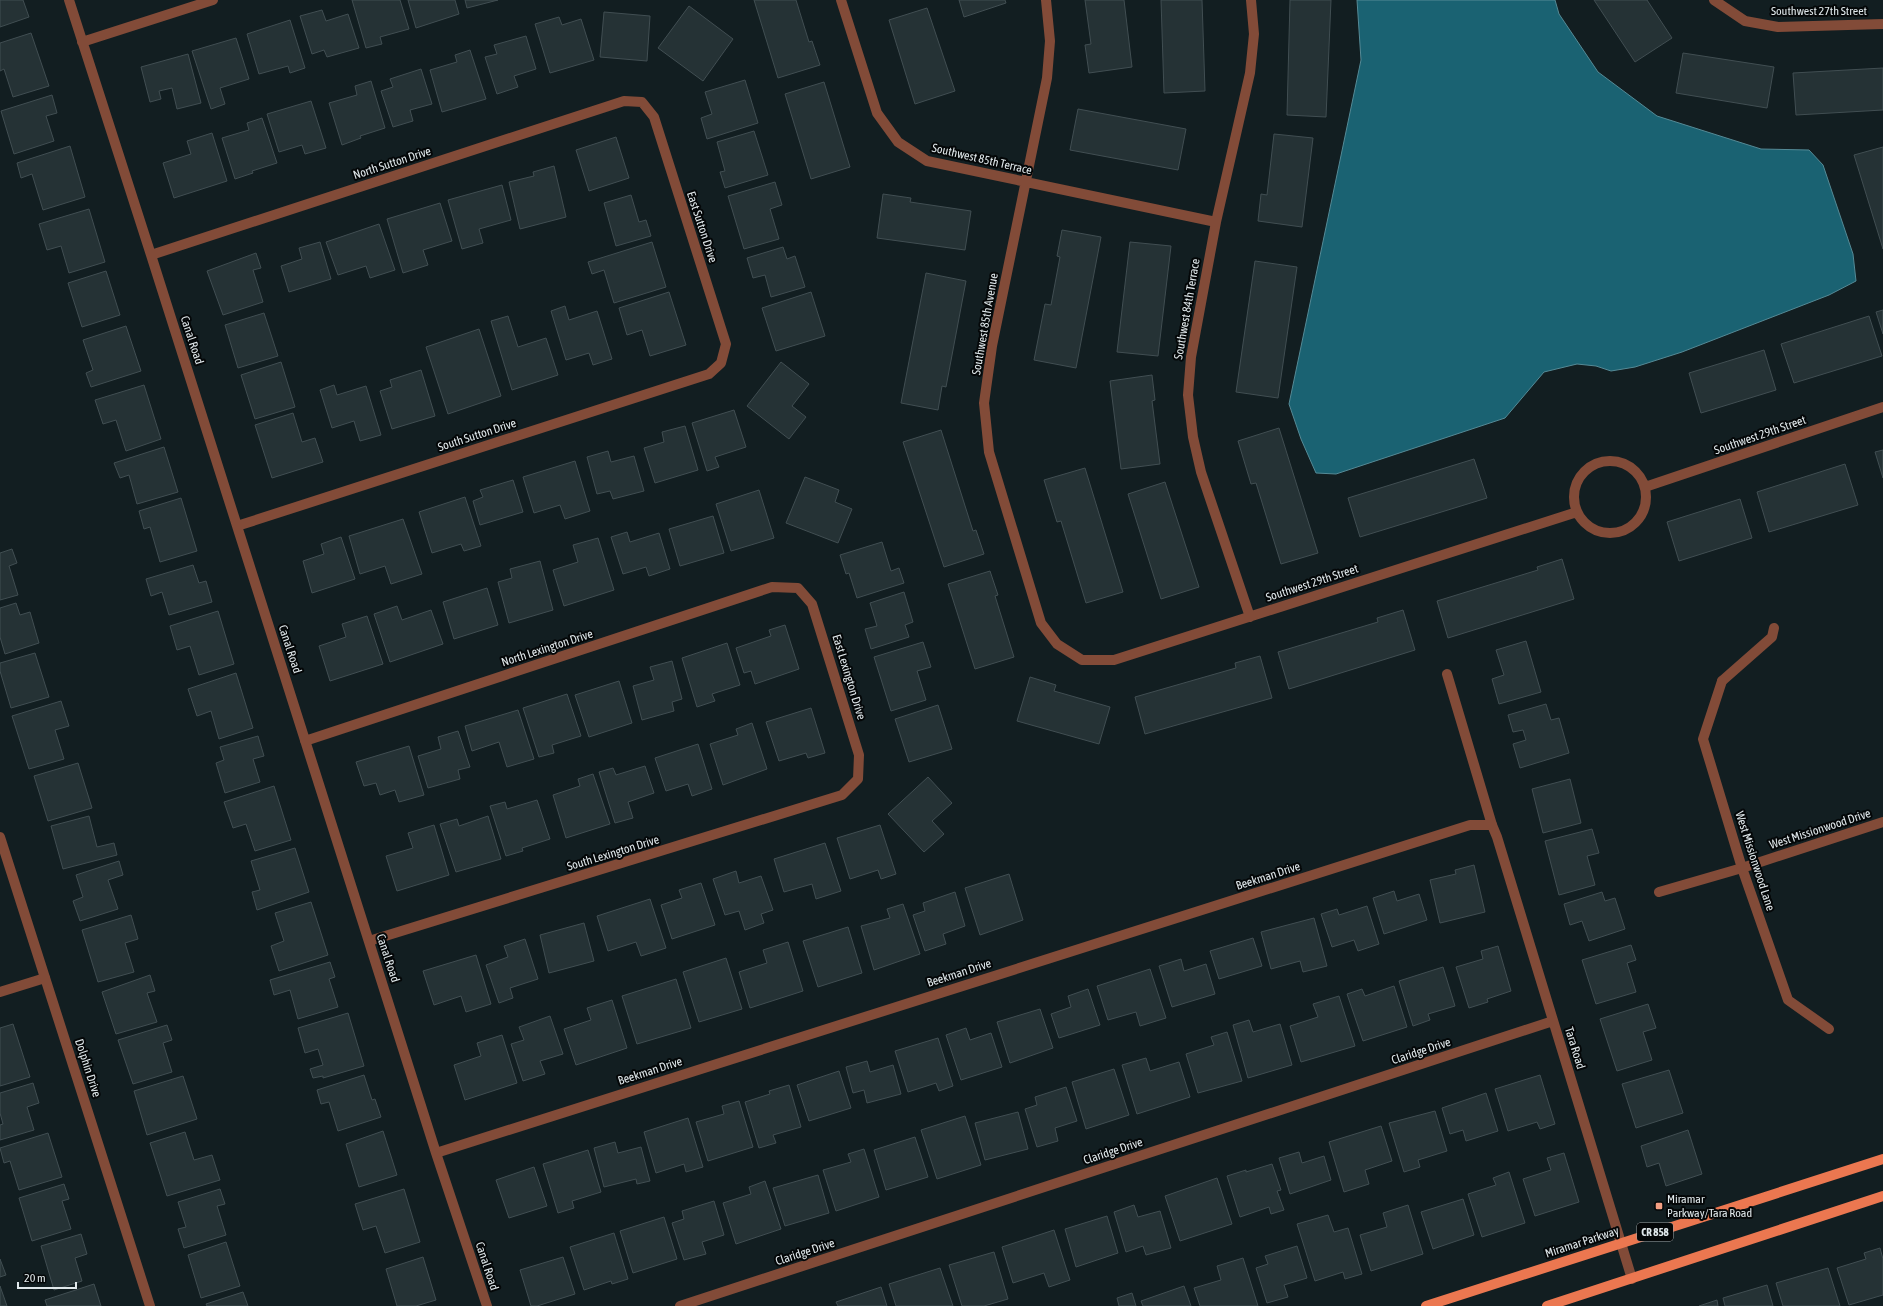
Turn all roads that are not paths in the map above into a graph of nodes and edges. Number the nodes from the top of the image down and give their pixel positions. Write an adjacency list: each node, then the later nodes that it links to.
1 (68, 0): 8 (street, Canal Road)
2 (213, 0): 8 (street)
3 (841, 0): 10 (street, Southwest 85th Terrace)
4 (1046, 0): 10 (street, Southwest 85th Avenue)
5 (1251, 0): 11 (street, Southwest 84th Terrace)
6 (1714, 0): 7 (street, Southwest 27th Street)
7 (1883, 24)
8 (82, 42): 12 (street, Canal Road)
9 (642, 102): 12 (street, North Sutton Drive); 13 (street, East Sutton Drive)
10 (1026, 183): 11 (street, Southwest 85th Terrace); 21 (street, Southwest 85th Avenue)
11 (1216, 222): 19 (street, Southwest 84th Terrace)
12 (151, 255): 17 (street, Canal Road)
13 (721, 363): 17 (street, South Sutton Drive)
14 (1883, 407): 15 (street, Southwest 29th Street)
15 (1645, 487): 16 (street); 16 (street)
16 (1577, 512): 19 (street, Southwest 29th Street)
17 (237, 526): 23 (street, Canal Road)
18 (798, 588): 23 (street, North Lexington Drive); 24 (street, East Lexington Drive)
19 (1250, 617): 21 (street, Southwest 29th Street)
20 (1774, 628): 28 (street, West Missionwood Lane)
21 (1057, 644)
22 (1447, 674): 26 (street, Tara Road)
23 (305, 741): 30 (street, Canal Road)
24 (858, 779): 30 (street, South Lexington Drive)
25 (1883, 822): 28 (street, West Missionwood Drive)
26 (1492, 825): 33 (street, Tara Road); 35 (street, Beekman Drive)
27 (0, 837): 31 (street, Dolphin Drive)
28 (1742, 868): 29 (street, West Missionwood Drive); 34 (street, West Missionwood Lane)
29 (1660, 892)
30 (369, 941): 35 (street, Canal Road)
31 (45, 978): 32 (street); 40 (street, Dolphin Drive)
32 (0, 992)
33 (1553, 1022): 38 (street, Tara Road); 42 (street, Claridge Drive)
34 (1829, 1029)
35 (436, 1153): 41 (street, Canal Road)
36 (1883, 1159): 38 (main road, Miramar Parkway / CR 858)
37 (1883, 1196): 39 (main road)
38 (1621, 1243): 39 (street, Tara Road); 43 (main road, Miramar Parkway / CR 858)
39 (1632, 1279): 44 (main road)
40 (150, 1306)
41 (487, 1306)
42 (680, 1306)
43 (1426, 1306)
44 (1547, 1306)

